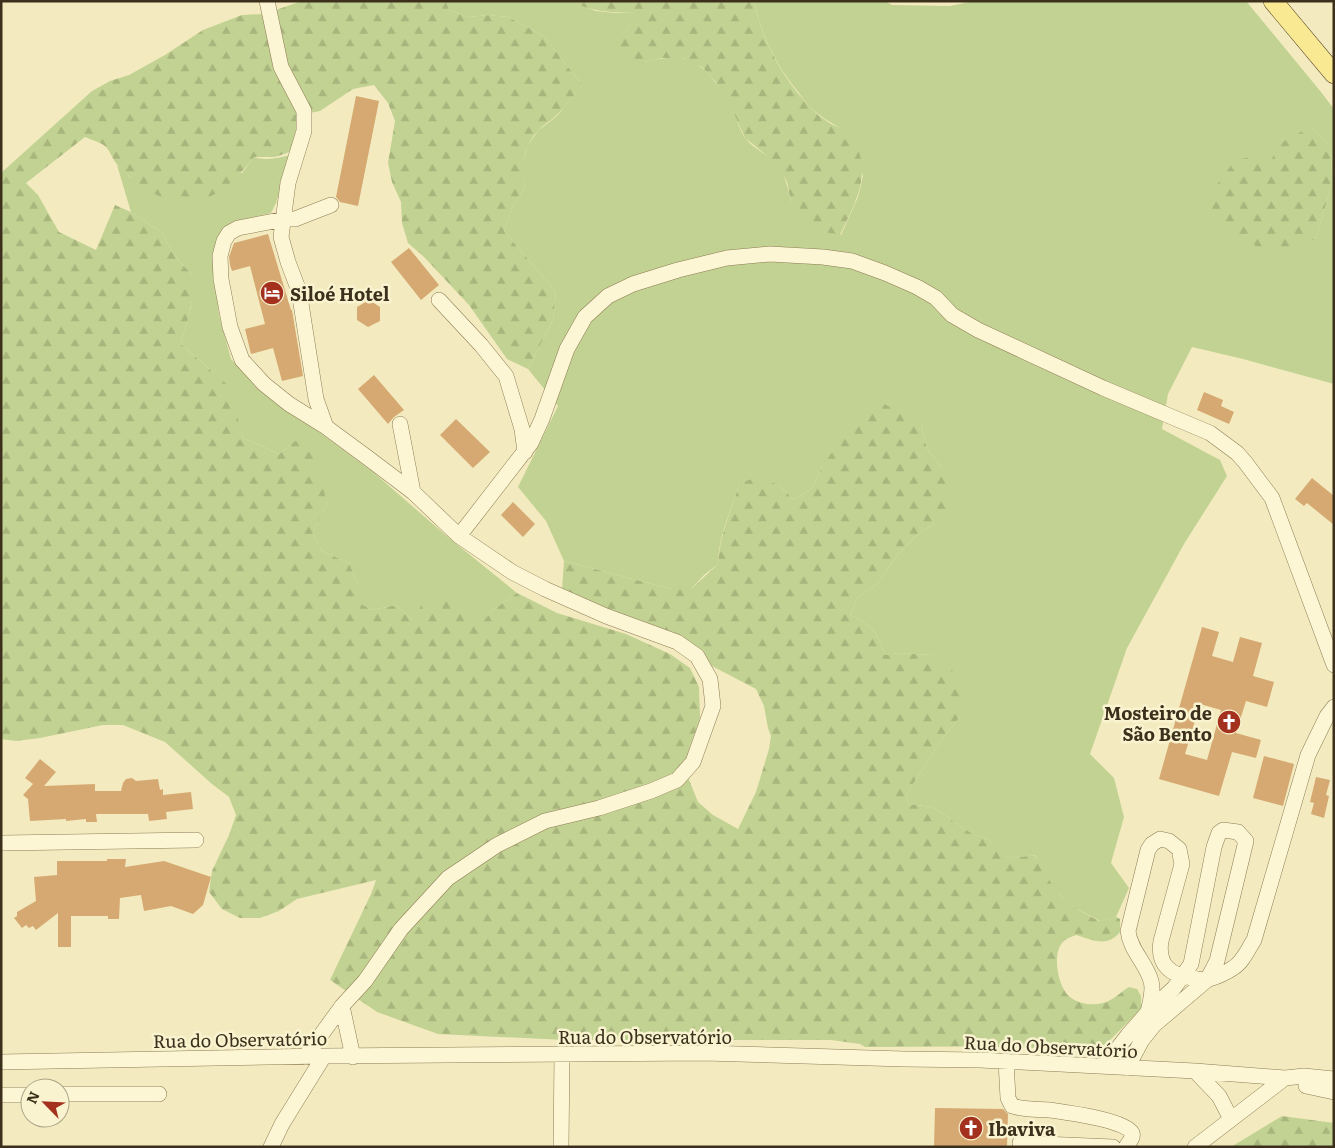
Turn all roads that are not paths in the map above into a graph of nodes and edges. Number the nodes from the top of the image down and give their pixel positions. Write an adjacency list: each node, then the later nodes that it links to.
1 (266, 1): 5 (street)
2 (1273, 1): 3 (main road)
3 (1334, 74)
4 (331, 206): 5 (street)
5 (284, 219): 8 (street); 8 (street)
6 (439, 300): 9 (street)
7 (400, 424): 10 (street)
8 (326, 427): 10 (street)
9 (525, 452): 11 (street); 12 (street)
10 (413, 492): 11 (street)
11 (459, 536): 18 (street)
12 (1334, 665)
13 (1334, 707): 17 (street)
14 (196, 840): 15 (street)
15 (2, 842)
16 (1183, 977): 17 (street); 17 (street); 19 (street); 19 (street)
17 (1207, 980): 27 (street)
18 (342, 1006): 22 (street); 23 (street)
19 (1148, 1012): 26 (street)
20 (562, 1055): 23 (street, Rua do Observatório); 24 (street, Rua do Observatório); 39 (street)
21 (324, 1056): 22 (street, Rua do Observatório); 23 (street, Rua do Observatório); 38 (street)
22 (305, 1057): 25 (street, Rua do Observatório)
23 (353, 1057)
24 (1006, 1061): 26 (street, Rua do Observatório); 41 (street)
25 (1, 1062)
26 (1104, 1066): 27 (street, Rua do Observatório)
27 (1127, 1068): 28 (street, Rua do Observatório)
28 (1194, 1071): 29 (street, Rua do Observatório); 36 (street)
29 (1287, 1078): 30 (street, Rua do Observatório); 31 (street, Rua do Observatório); 36 (street)
30 (1334, 1079)
31 (1334, 1092)
32 (70, 1094): 33 (street)
33 (159, 1094)
34 (1, 1095): 35 (street)
35 (20, 1095)
36 (1231, 1119): 42 (street)
37 (1020, 1144): 40 (street)
38 (271, 1147)
39 (561, 1147)
40 (1114, 1147)
41 (1126, 1147)
42 (1195, 1147)

